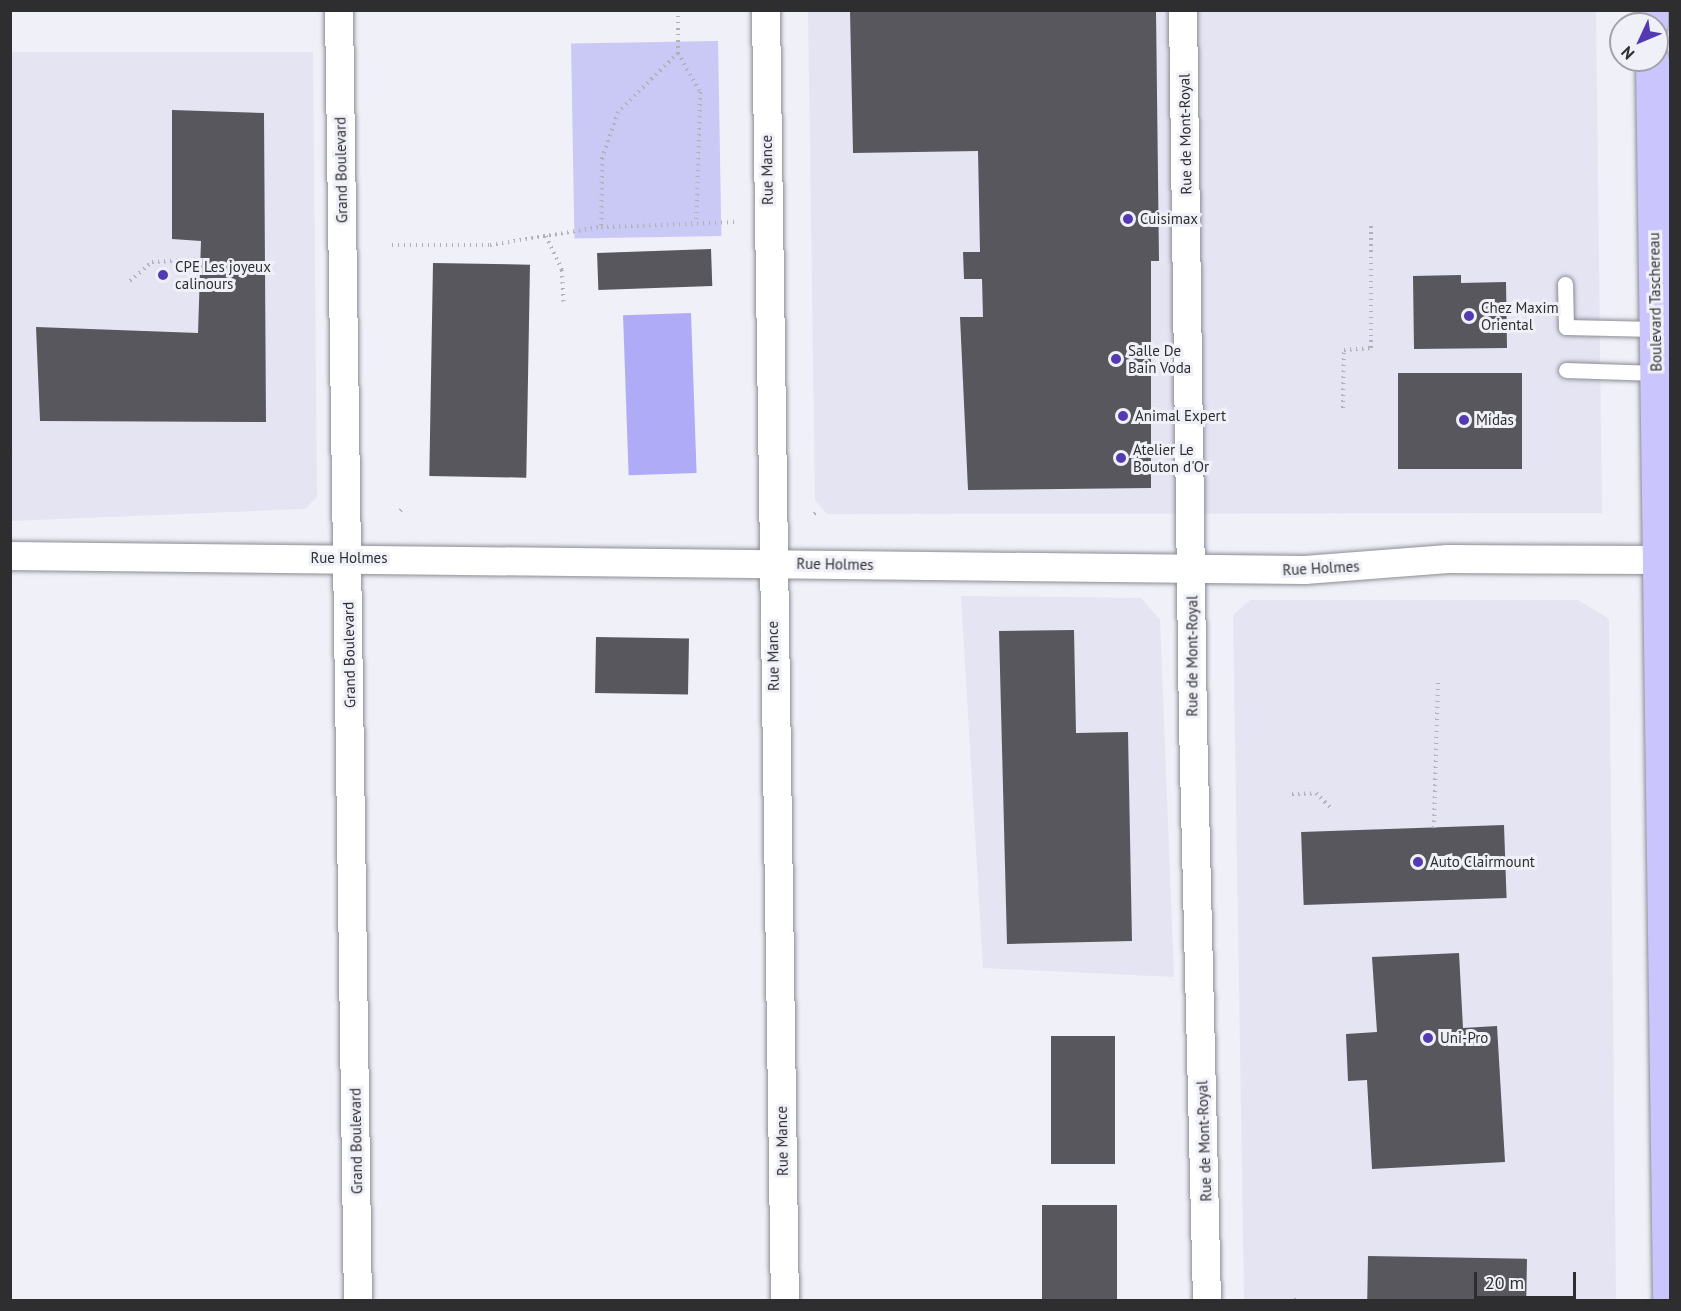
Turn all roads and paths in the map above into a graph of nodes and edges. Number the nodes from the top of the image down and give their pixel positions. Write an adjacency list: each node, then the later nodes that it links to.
1 (339, 10): 22 (street, Grand Boulevard)
2 (678, 10): 5 (path)
3 (766, 10): 24 (street, Rue Mance)
4 (1183, 10): 25 (street, Rue de Mont-Royal)
5 (678, 53): 9 (path); 10 (path)
6 (1652, 72): 17 (main road, Boulevard Taschereau)
7 (738, 222): 9 (path)
8 (1371, 223): 20 (path)
9 (696, 224): 10 (path)
10 (601, 227): 11 (path)
11 (546, 236): 12 (path); 16 (path)
12 (392, 245)
13 (200, 259): 14 (path)
14 (130, 281)
15 (1565, 284): 17 (lane)
16 (564, 303)
17 (1656, 329): 19 (main road, Boulevard Taschereau)
18 (1566, 370): 19 (lane)
19 (1657, 373): 23 (main road, Boulevard Taschereau)
20 (1343, 408)
21 (10, 556): 22 (street, Rue Holmes)
22 (347, 558): 24 (street, Rue Holmes); 31 (street, Grand Boulevard)
23 (1658, 560): 25 (street, Rue Holmes); 35 (main road, Boulevard Taschereau)
24 (771, 562): 25 (street, Rue Holmes); 32 (street, Rue Mance)
25 (1192, 570): 33 (street, Rue de Mont-Royal)
26 (1438, 683): 29 (path)
27 (1292, 794): 28 (path)
28 (1331, 808)
29 (1434, 828)
30 (1299, 1297): 34 (path)
31 (358, 1300)
32 (785, 1300)
33 (1207, 1300)
34 (1295, 1300)
35 (1670, 1300)

